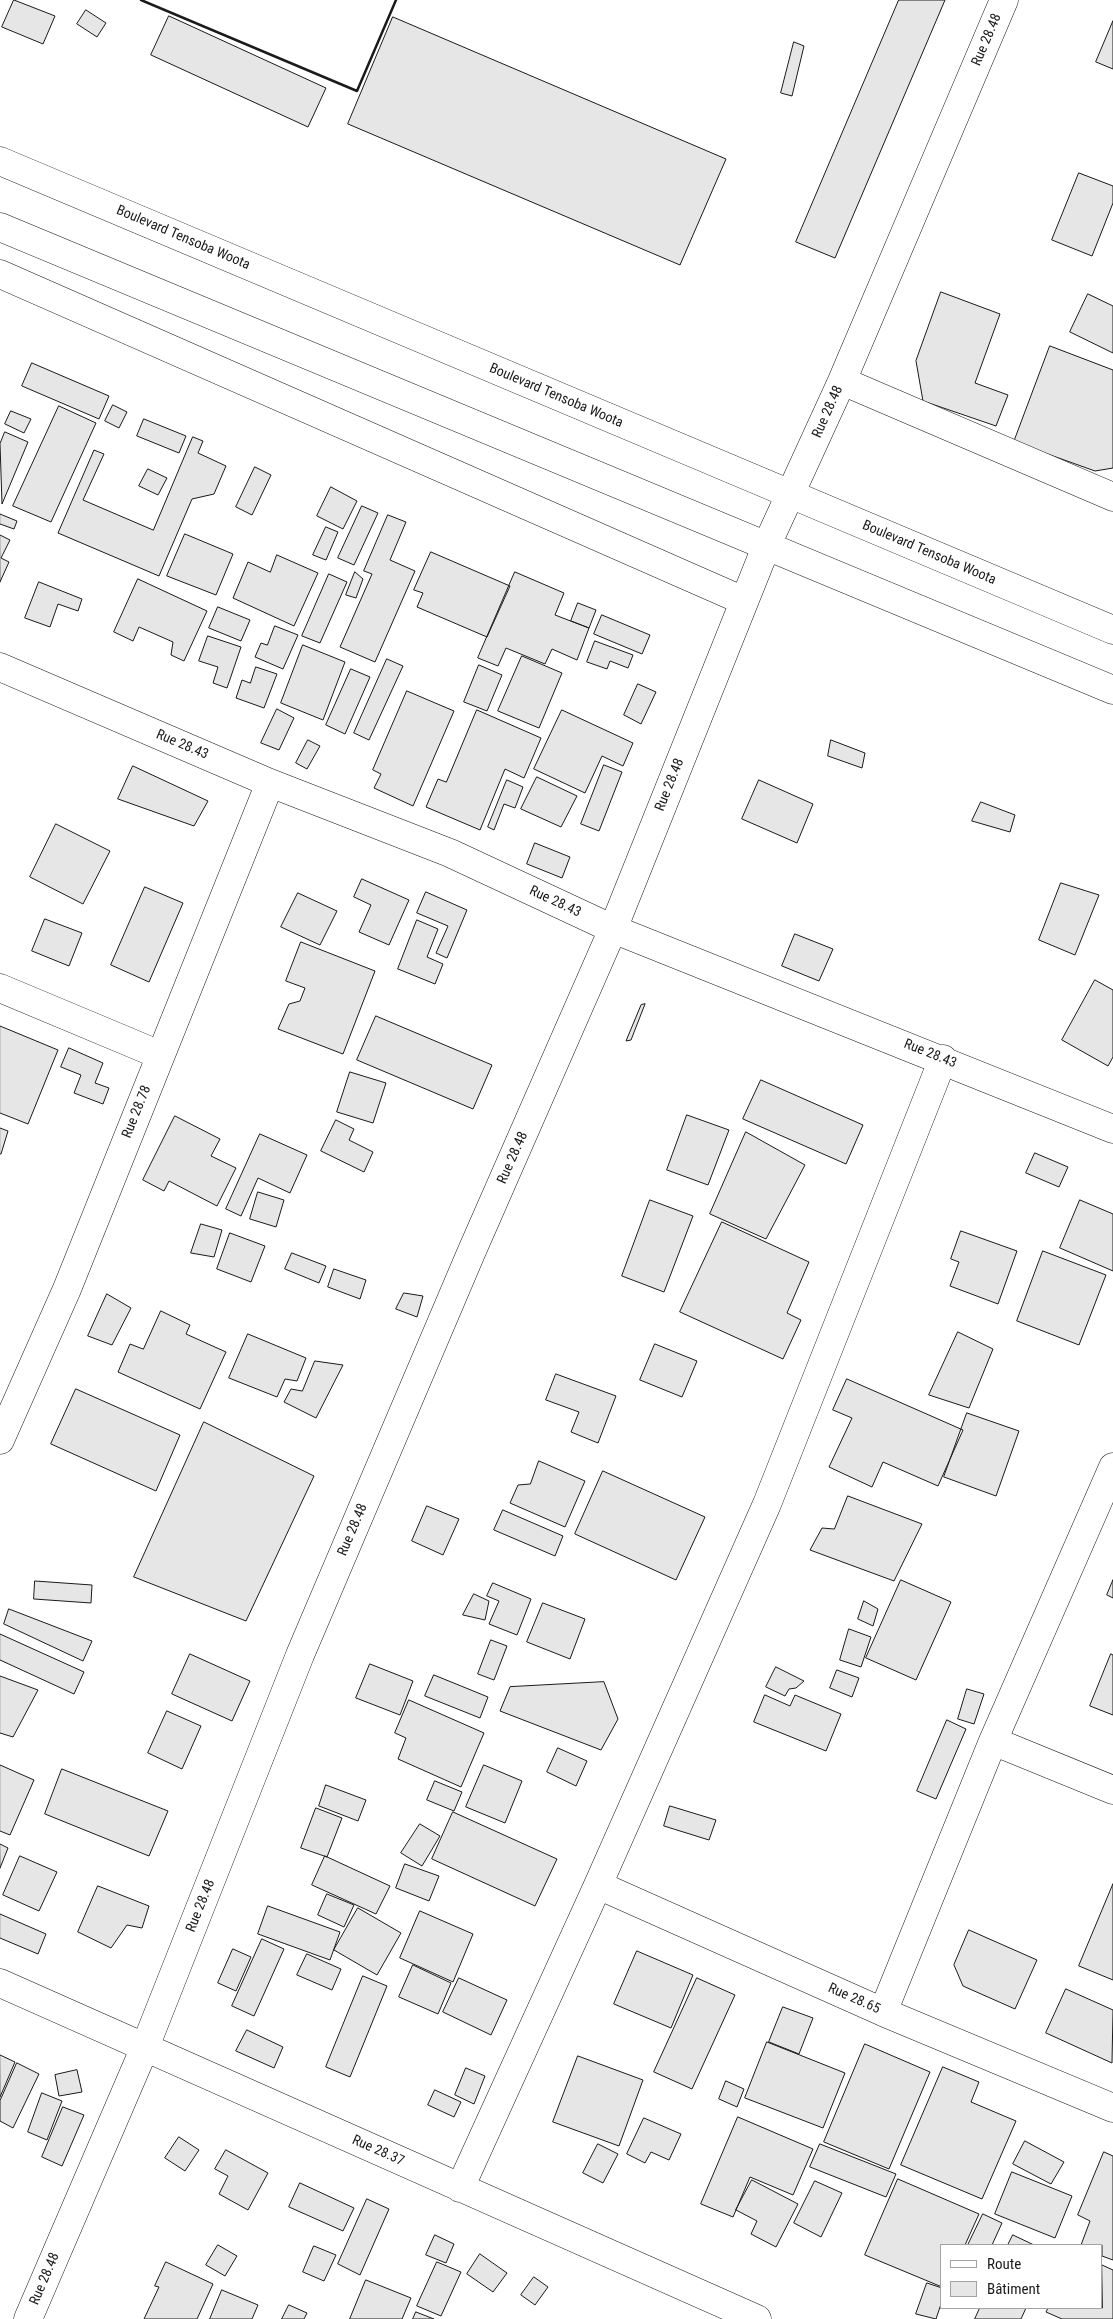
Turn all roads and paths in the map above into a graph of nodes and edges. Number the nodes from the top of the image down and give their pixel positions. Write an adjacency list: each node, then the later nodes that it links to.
1 (1004, 0): 5 (street, Rue 28.48)
2 (0, 161): 6 (street, Boulevard Tensoba Woota)
3 (0, 227): 8 (street)
4 (0, 274): 9 (street)
5 (842, 382): 6 (street, Rue 28.48); 7 (street)
6 (791, 495): 8 (street, Rue 28.48); 10 (street, Boulevard Tensoba Woota)
7 (1113, 497)
8 (766, 547): 9 (street, Rue 28.48); 12 (street)
9 (744, 601): 14 (street, Rue 28.48)
10 (1113, 630)
11 (0, 667): 13 (street, Rue 28.43)
12 (1113, 690)
13 (270, 782): 14 (street, Rue 28.43); 16 (street, Rue 28.78)
14 (614, 929): 17 (street, Rue 28.43); 26 (street, Rue 28.48)
15 (0, 988): 16 (street)
16 (160, 1055): 19 (street, Rue 28.78)
17 (943, 1059): 18 (street, Rue 28.43); 23 (street)
18 (1113, 1129)
19 (0, 1440)
20 (1113, 1467): 21 (street)
21 (993, 1741): 22 (street); 25 (street)
22 (1113, 1790)
23 (598, 1885): 25 (street, Rue 28.65); 28 (street)
24 (0, 1982): 26 (street, Rue 28.37)
25 (882, 2012): 27 (street, Rue 28.65)
26 (145, 2047): 28 (street, Rue 28.37); 29 (street, Rue 28.48)
27 (1113, 2108)
28 (460, 2188): 30 (street, Rue 28.37)
29 (28, 2319)
30 (757, 2319)

